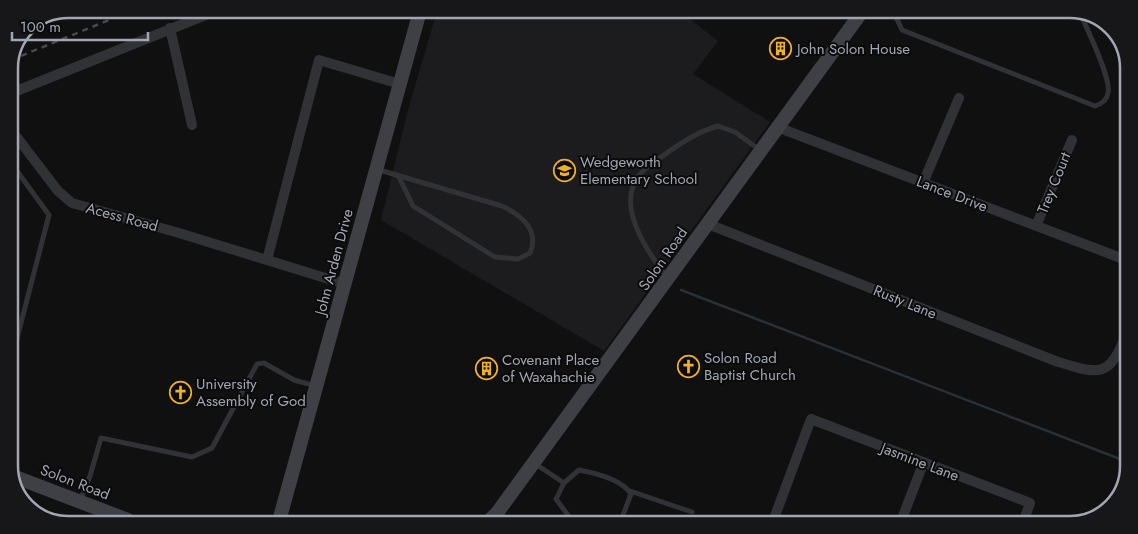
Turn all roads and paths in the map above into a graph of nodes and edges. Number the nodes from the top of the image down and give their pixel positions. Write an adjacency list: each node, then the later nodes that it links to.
1 (197, 18): 6 (street)
2 (418, 18): 7 (main road, John Arden Drive)
3 (857, 18): 11 (main road, Solon Road)
4 (898, 18): 5 (lane)
5 (1082, 19)
6 (170, 28): 8 (street); 10 (street)
7 (400, 84): 15 (main road, John Arden Drive); 22 (street)
8 (18, 90)
9 (959, 98): 18 (street)
10 (192, 125)
11 (778, 127): 14 (main road, Solon Road); 18 (street, Lance Drive)
12 (18, 139): 22 (street, Acess Road)
13 (1072, 140): 20 (street, Trey Court)
14 (761, 150): 19 (main road, Solon Road); 23 (lane)
15 (376, 169): 17 (lane); 24 (main road, John Arden Drive)
16 (18, 172): 25 (lane)
17 (398, 175): 17 (lane)
18 (923, 182): 20 (street, Lance Drive)
19 (708, 224): 23 (main road, Solon Road); 26 (street, Rusty Lane)
20 (1036, 226): 21 (street, Lance Drive)
21 (1120, 258)
22 (267, 260): 24 (street, Acess Road)
23 (669, 280): 28 (main road, Solon Road)
24 (345, 284): 27 (main road, John Arden Drive)
25 (18, 334)
26 (1120, 348)
27 (317, 386): 33 (lane); 36 (main road, John Arden Drive)
28 (534, 463): 31 (lane); 37 (main road, Solon Road)
29 (923, 464): 40 (street, Jasmine Lane); 41 (street); 42 (street, Jasmine Lane)
30 (19, 478): 33 (main road, Solon Road)
31 (564, 483): 32 (lane); 38 (lane)
32 (629, 491): 34 (lane); 39 (lane)
33 (80, 501): 35 (main road, Solon Road)
34 (692, 512)
35 (118, 516)
36 (280, 516)
37 (494, 516)
38 (569, 516)
39 (623, 516)
40 (775, 516)
41 (903, 516)
42 (1025, 516)

